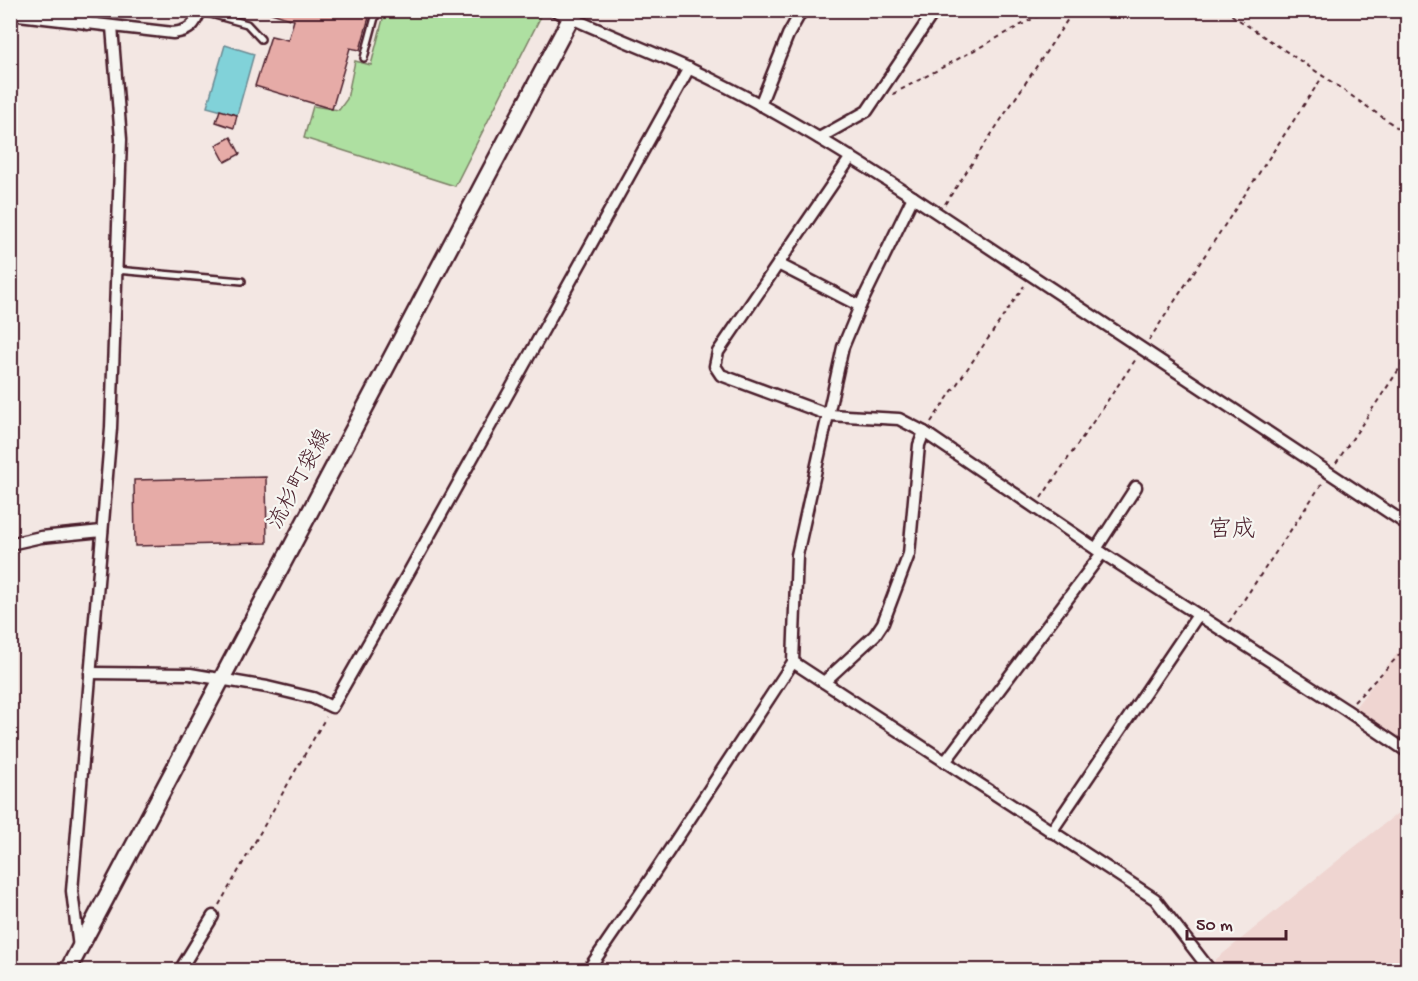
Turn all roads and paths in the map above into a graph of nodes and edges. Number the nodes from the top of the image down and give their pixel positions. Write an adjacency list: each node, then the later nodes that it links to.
1 (83, 10): 12 (street)
2 (377, 10): 15 (lane)
3 (554, 10): 11 (street)
4 (802, 10): 19 (street)
5 (935, 10): 21 (street)
6 (1049, 10): 18 (path)
7 (1074, 10): 24 (path)
8 (1224, 10): 17 (path)
9 (200, 11): 13 (street); 14 (lane)
10 (10, 14): 12 (street)
11 (573, 14): 16 (street); 46 (main road, 流杉町袋線)
12 (87, 24): 13 (street)
13 (112, 27): 26 (street)
14 (261, 39)
15 (364, 58)
16 (689, 68): 19 (street); 48 (street)
17 (1323, 76): 20 (path); 30 (path)
18 (893, 94)
19 (760, 105): 21 (street)
20 (1407, 135)
21 (819, 138): 22 (street)
22 (851, 157): 23 (street); 25 (street)
23 (913, 197): 24 (street); 29 (street)
24 (938, 214): 27 (street)
25 (778, 264): 29 (street); 32 (street)
26 (116, 270): 28 (lane); 38 (street)
27 (1031, 275): 30 (street); 33 (path)
28 (242, 281)
29 (860, 306): 32 (street)
30 (1143, 350): 34 (street); 36 (path)
31 (1407, 356): 34 (path)
32 (829, 416): 33 (street); 44 (street)
33 (924, 432): 36 (street); 47 (street)
34 (1329, 473): 37 (street); 42 (path)
35 (1136, 487): 40 (street)
36 (1035, 508): 40 (street)
37 (1407, 525)
38 (102, 531): 39 (street); 45 (street)
39 (10, 544)
40 (1099, 551): 41 (street); 51 (street)
41 (1198, 615): 42 (street); 52 (street)
42 (1223, 632): 49 (street)
43 (1407, 646): 49 (path)
44 (793, 662): 47 (street); 57 (street)
45 (90, 673): 46 (street); 54 (street)
46 (222, 679): 48 (street); 54 (main road, 流杉町袋線)
47 (824, 682): 51 (street)
48 (332, 707): 53 (path)
49 (1346, 710): 50 (street)
50 (1407, 752)
51 (945, 762): 52 (street)
52 (1051, 832): 58 (street)
53 (213, 916): 56 (street)
54 (79, 949): 55 (main road, 流杉町袋線)
55 (68, 970)
56 (180, 970)
57 (588, 970)
58 (1210, 970)

